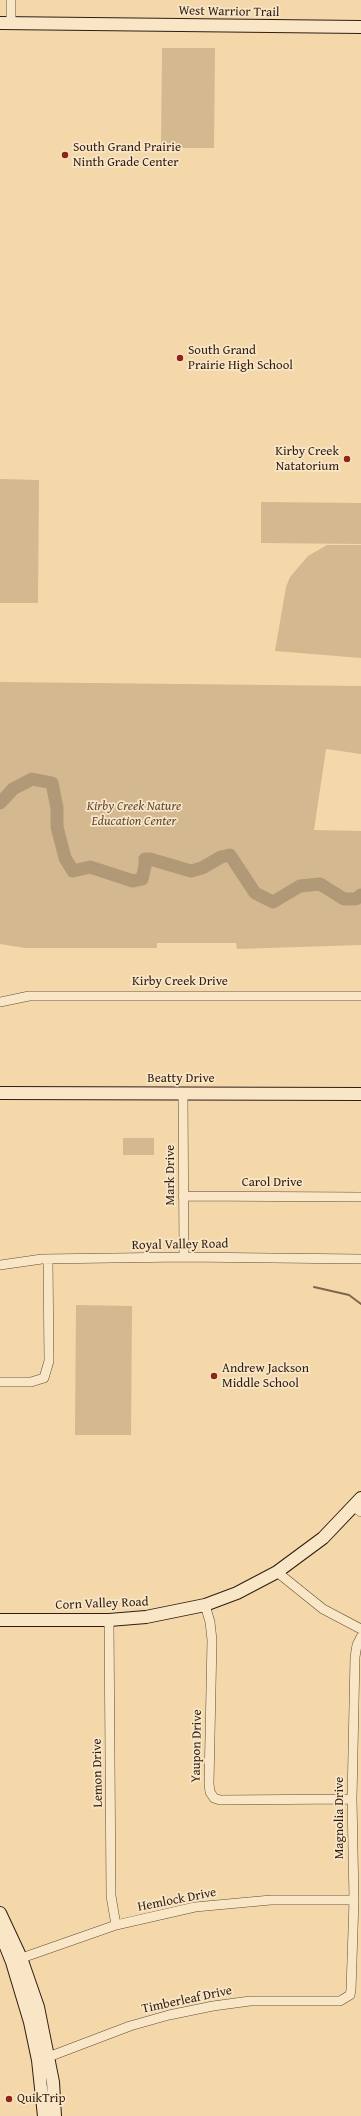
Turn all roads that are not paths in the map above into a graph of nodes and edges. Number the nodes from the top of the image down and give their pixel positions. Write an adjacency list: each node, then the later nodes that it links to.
1 (11, 0): 2 (street)
2 (5, 23): 3 (main road, West Warrior Trail)
3 (361, 27)
4 (361, 996): 5 (street, Kirby Creek Drive)
5 (0, 1002)
6 (0, 1092): 7 (main road, Beatty Drive)
7 (184, 1093): 8 (main road, Beatty Drive); 9 (street, Mark Drive)
8 (361, 1094)
9 (183, 1196): 10 (street, Carol Drive); 11 (street, Mark Drive)
10 (361, 1197)
11 (184, 1256): 12 (street, Royal Valley Road); 13 (street, Royal Valley Road)
12 (361, 1259)
13 (48, 1260): 14 (street, Royal Valley Road); 15 (street)
14 (0, 1264)
15 (0, 1382)
16 (359, 1506): 17 (main road, Corn Valley Road)
17 (277, 1572): 18 (main road, Corn Valley Road); 21 (street)
18 (205, 1605): 20 (main road, Corn Valley Road); 23 (street, Yaupon Drive)
19 (0, 1620): 20 (main road, Corn Valley Road)
20 (109, 1620): 26 (street, Lemon Drive)
21 (361, 1629)
22 (361, 1637): 23 (street, Magnolia Drive)
23 (352, 1799): 24 (street, Magnolia Drive)
24 (354, 1900): 26 (street, Hemlock Drive); 29 (street, Magnolia Drive)
25 (0, 1913): 28 (main road)
26 (116, 1925): 28 (street, Hemlock Drive)
27 (0, 1932): 28 (main road)
28 (17, 1960): 30 (main road)
29 (347, 1998): 30 (street, Timberleaf Drive)
30 (43, 2059): 31 (main road); 32 (main road)
31 (44, 2116)
32 (55, 2116)

